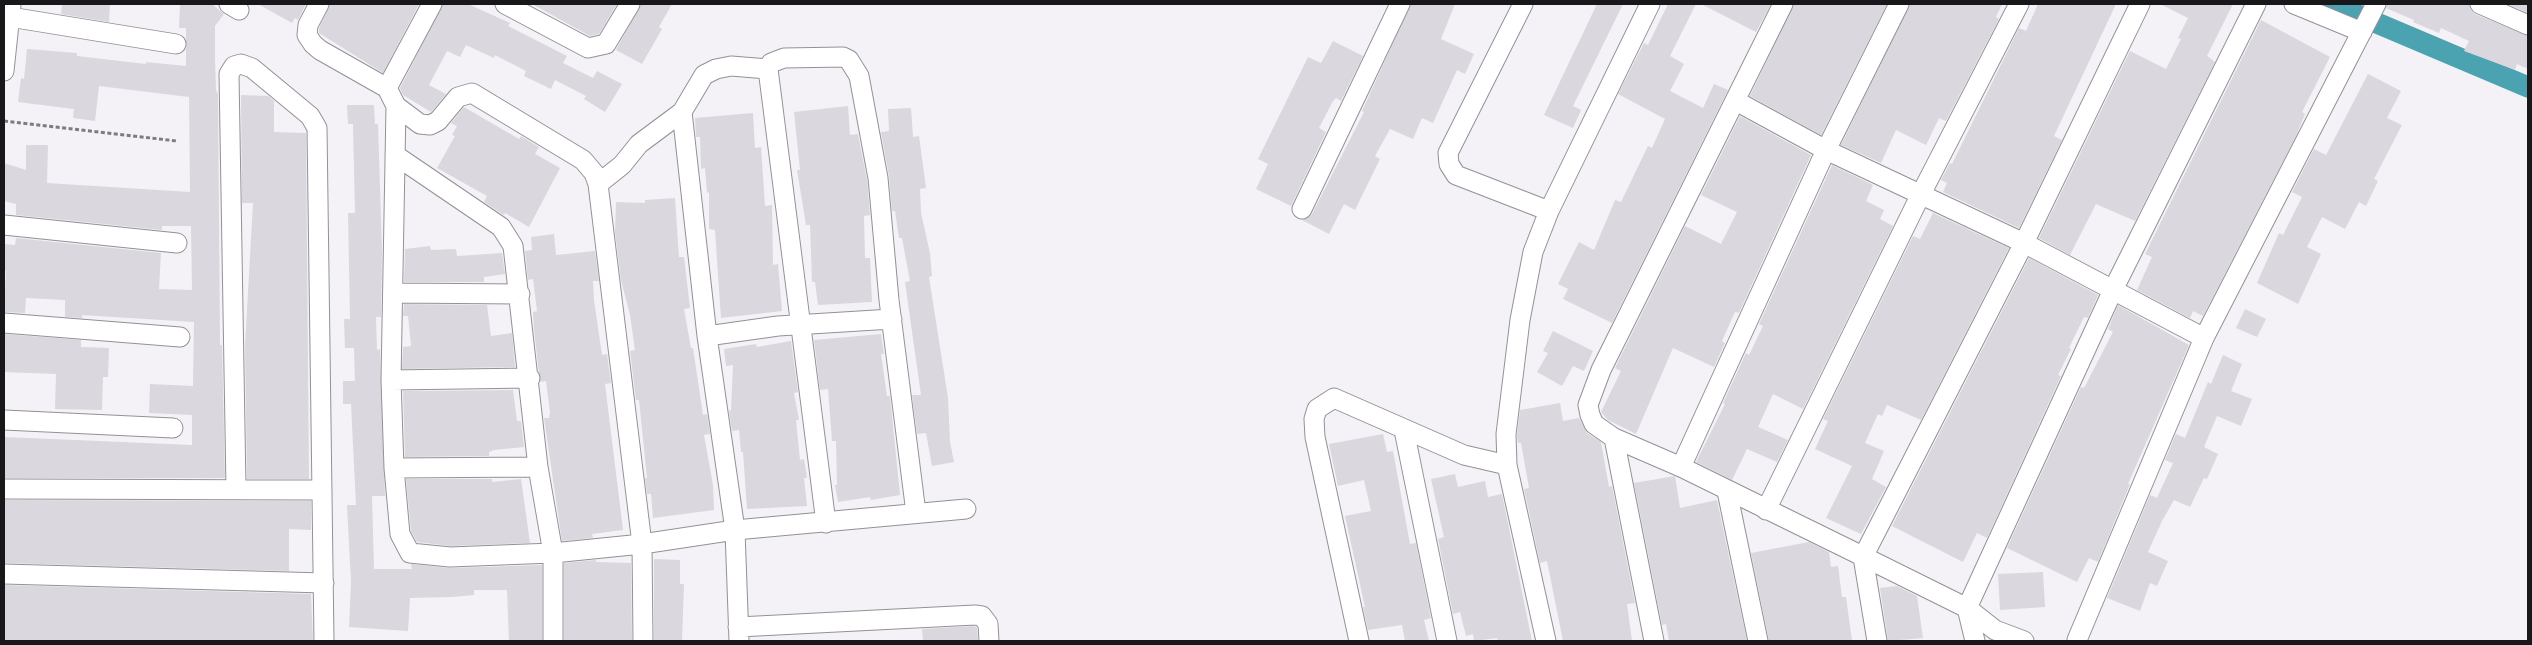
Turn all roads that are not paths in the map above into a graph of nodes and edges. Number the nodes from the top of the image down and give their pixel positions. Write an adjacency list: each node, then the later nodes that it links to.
1 (320, 4): 22 (street)
2 (432, 4): 22 (street)
3 (505, 4): 15 (street)
4 (630, 4): 15 (street)
5 (1400, 4): 30 (street)
6 (1523, 4): 31 (street)
7 (1650, 4): 31 (street)
8 (1783, 4): 23 (street)
9 (1899, 4): 26 (street)
10 (2019, 4): 29 (street)
11 (2140, 4): 34 (street)
12 (2256, 4): 35 (street)
13 (2294, 4): 17 (street)
14 (2480, 4): 18 (street)
15 (525, 9)
16 (10, 10): 19 (street); 21 (street)
17 (2370, 18): 43 (street)
18 (2528, 25)
19 (176, 44)
20 (768, 69): 25 (street); 38 (street); 40 (street)
21 (4, 71)
22 (387, 88): 24 (street)
23 (1736, 101): 26 (street); 49 (street)
24 (396, 106): 27 (street); 28 (street)
25 (682, 112): 28 (street); 41 (street)
26 (1826, 150): 29 (street); 52 (street)
27 (395, 155): 36 (street); 37 (street)
28 (598, 184): 63 (street)
29 (1921, 194): 34 (street); 59 (street)
30 (1302, 209)
31 (1549, 211): 50 (street)
32 (4, 225): 33 (street)
33 (177, 243)
34 (2024, 243): 35 (street); 65 (street)
35 (2113, 290): 43 (street); 68 (street)
36 (394, 293): 37 (street); 45 (street)
37 (520, 294): 44 (street)
38 (892, 318): 40 (street); 60 (street)
39 (4, 322): 42 (street)
40 (802, 324): 41 (street); 61 (street)
41 (707, 336): 62 (street)
42 (180, 337)
43 (2204, 338): 82 (street)
44 (530, 378): 45 (street); 51 (street)
45 (392, 380): 53 (street)
46 (4, 420): 47 (street)
47 (172, 428)
48 (1404, 430): 50 (street); 74 (street); 75 (street)
49 (1614, 438): 52 (street); 77 (street)
50 (1507, 464): 76 (street)
51 (538, 467): 53 (street); 64 (street)
52 (1681, 467): 57 (street)
53 (394, 468): 64 (street)
54 (236, 488): 55 (street); 56 (street); 56 (street)
55 (4, 489)
56 (322, 490): 67 (street)
57 (1727, 491): 59 (street); 78 (street)
58 (966, 509): 60 (street)
59 (1766, 510): 65 (street)
60 (916, 512): 61 (street)
61 (826, 522): 62 (street)
62 (735, 530): 63 (street); 69 (street)
63 (642, 544): 64 (street); 72 (street)
64 (553, 553): 71 (street)
65 (1863, 557): 68 (street); 79 (street)
66 (4, 574): 67 (street)
67 (324, 583): 70 (street)
68 (1968, 608): 80 (street); 81 (street)
69 (738, 634): 73 (street)
70 (324, 641)
71 (553, 641)
72 (643, 641)
73 (989, 641)
74 (1359, 641)
75 (1447, 641)
76 (1546, 641)
77 (1654, 641)
78 (1758, 641)
79 (1877, 641)
80 (1975, 641)
81 (2024, 641)
82 (2076, 641)

